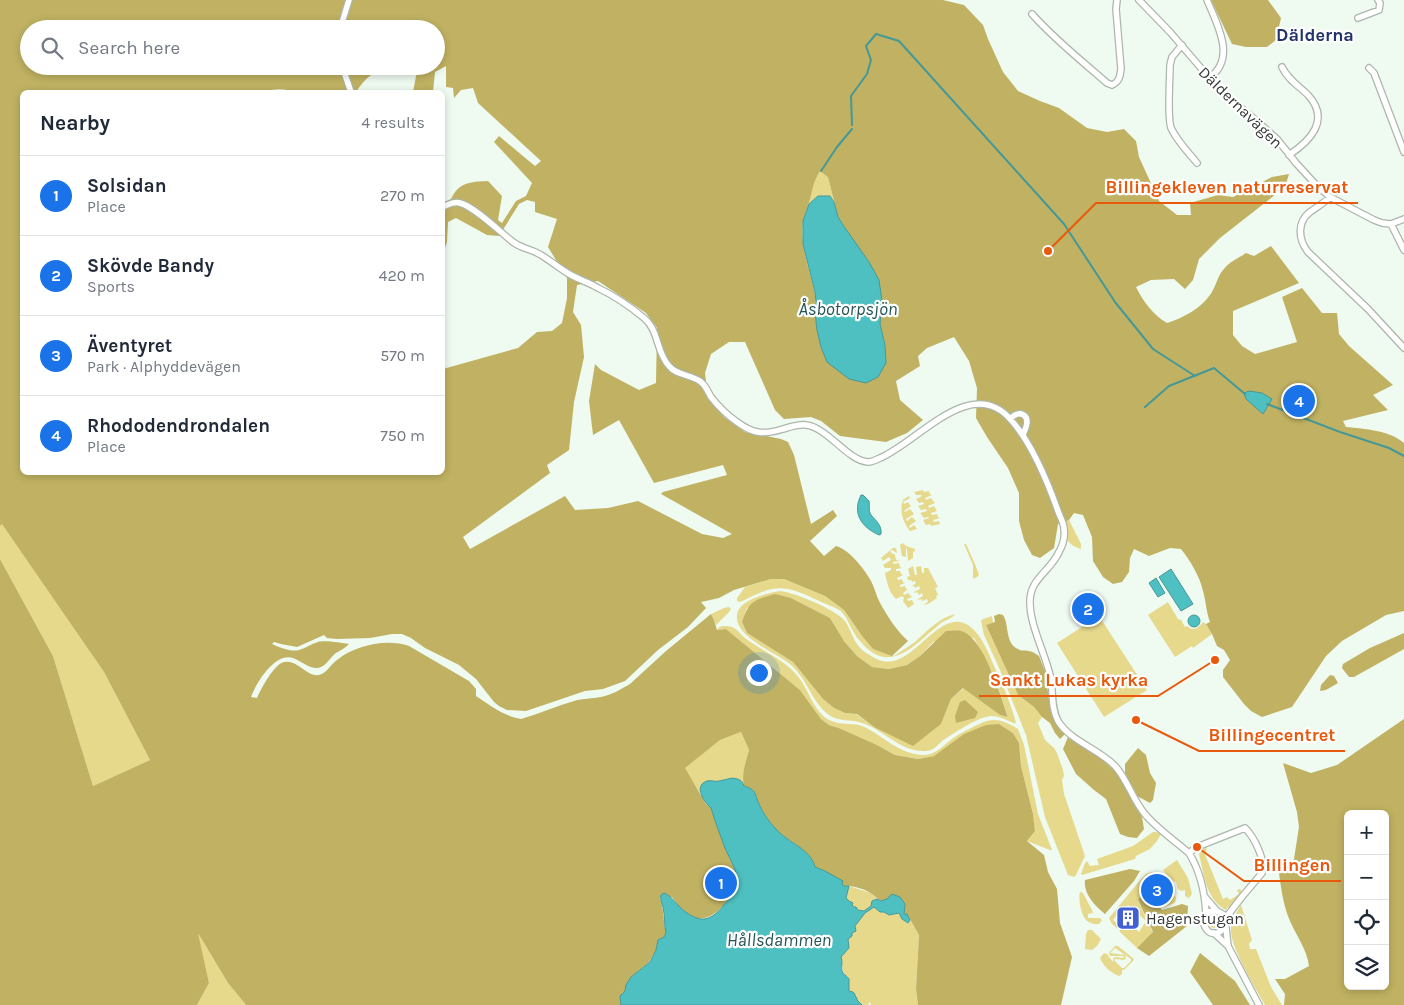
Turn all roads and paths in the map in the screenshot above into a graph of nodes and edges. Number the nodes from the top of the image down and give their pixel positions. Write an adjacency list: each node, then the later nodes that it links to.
1 (349, 0): 8 (street)
2 (1117, 0): 6 (street)
3 (1138, 0): 9 (street, Däldernavägen)
4 (1207, 0): 13 (street)
5 (1378, 0): 7 (street)
6 (1032, 14)
7 (1358, 18)
8 (343, 20)
9 (1182, 45): 13 (street, Däldernavägen); 17 (street)
10 (1282, 67): 16 (street)
11 (1368, 68): 15 (street)
12 (345, 75): 14 (street)
13 (1209, 78): 16 (street, Däldernavägen)
14 (350, 90)
15 (1404, 152)
16 (1289, 155): 18 (street, Däldernavägen)
17 (1197, 163)
18 (1330, 197): 21 (street, Däldernavägen); 23 (street)
19 (445, 206): 24 (street)
20 (1404, 219): 21 (street)
21 (1391, 224): 22 (street)
22 (1404, 250)
23 (1404, 348)
24 (1011, 418): 25 (street); 25 (street)
25 (1022, 435): 26 (street)
26 (1189, 853): 27 (street); 30 (street)
27 (1205, 897): 28 (street); 29 (street)
28 (1217, 911): 29 (street); 30 (street)
29 (1206, 914): 31 (street)
30 (1226, 921): 31 (street); 32 (street)
31 (1214, 933): 32 (street)
32 (1228, 946): 33 (street)
33 (1259, 1005)

